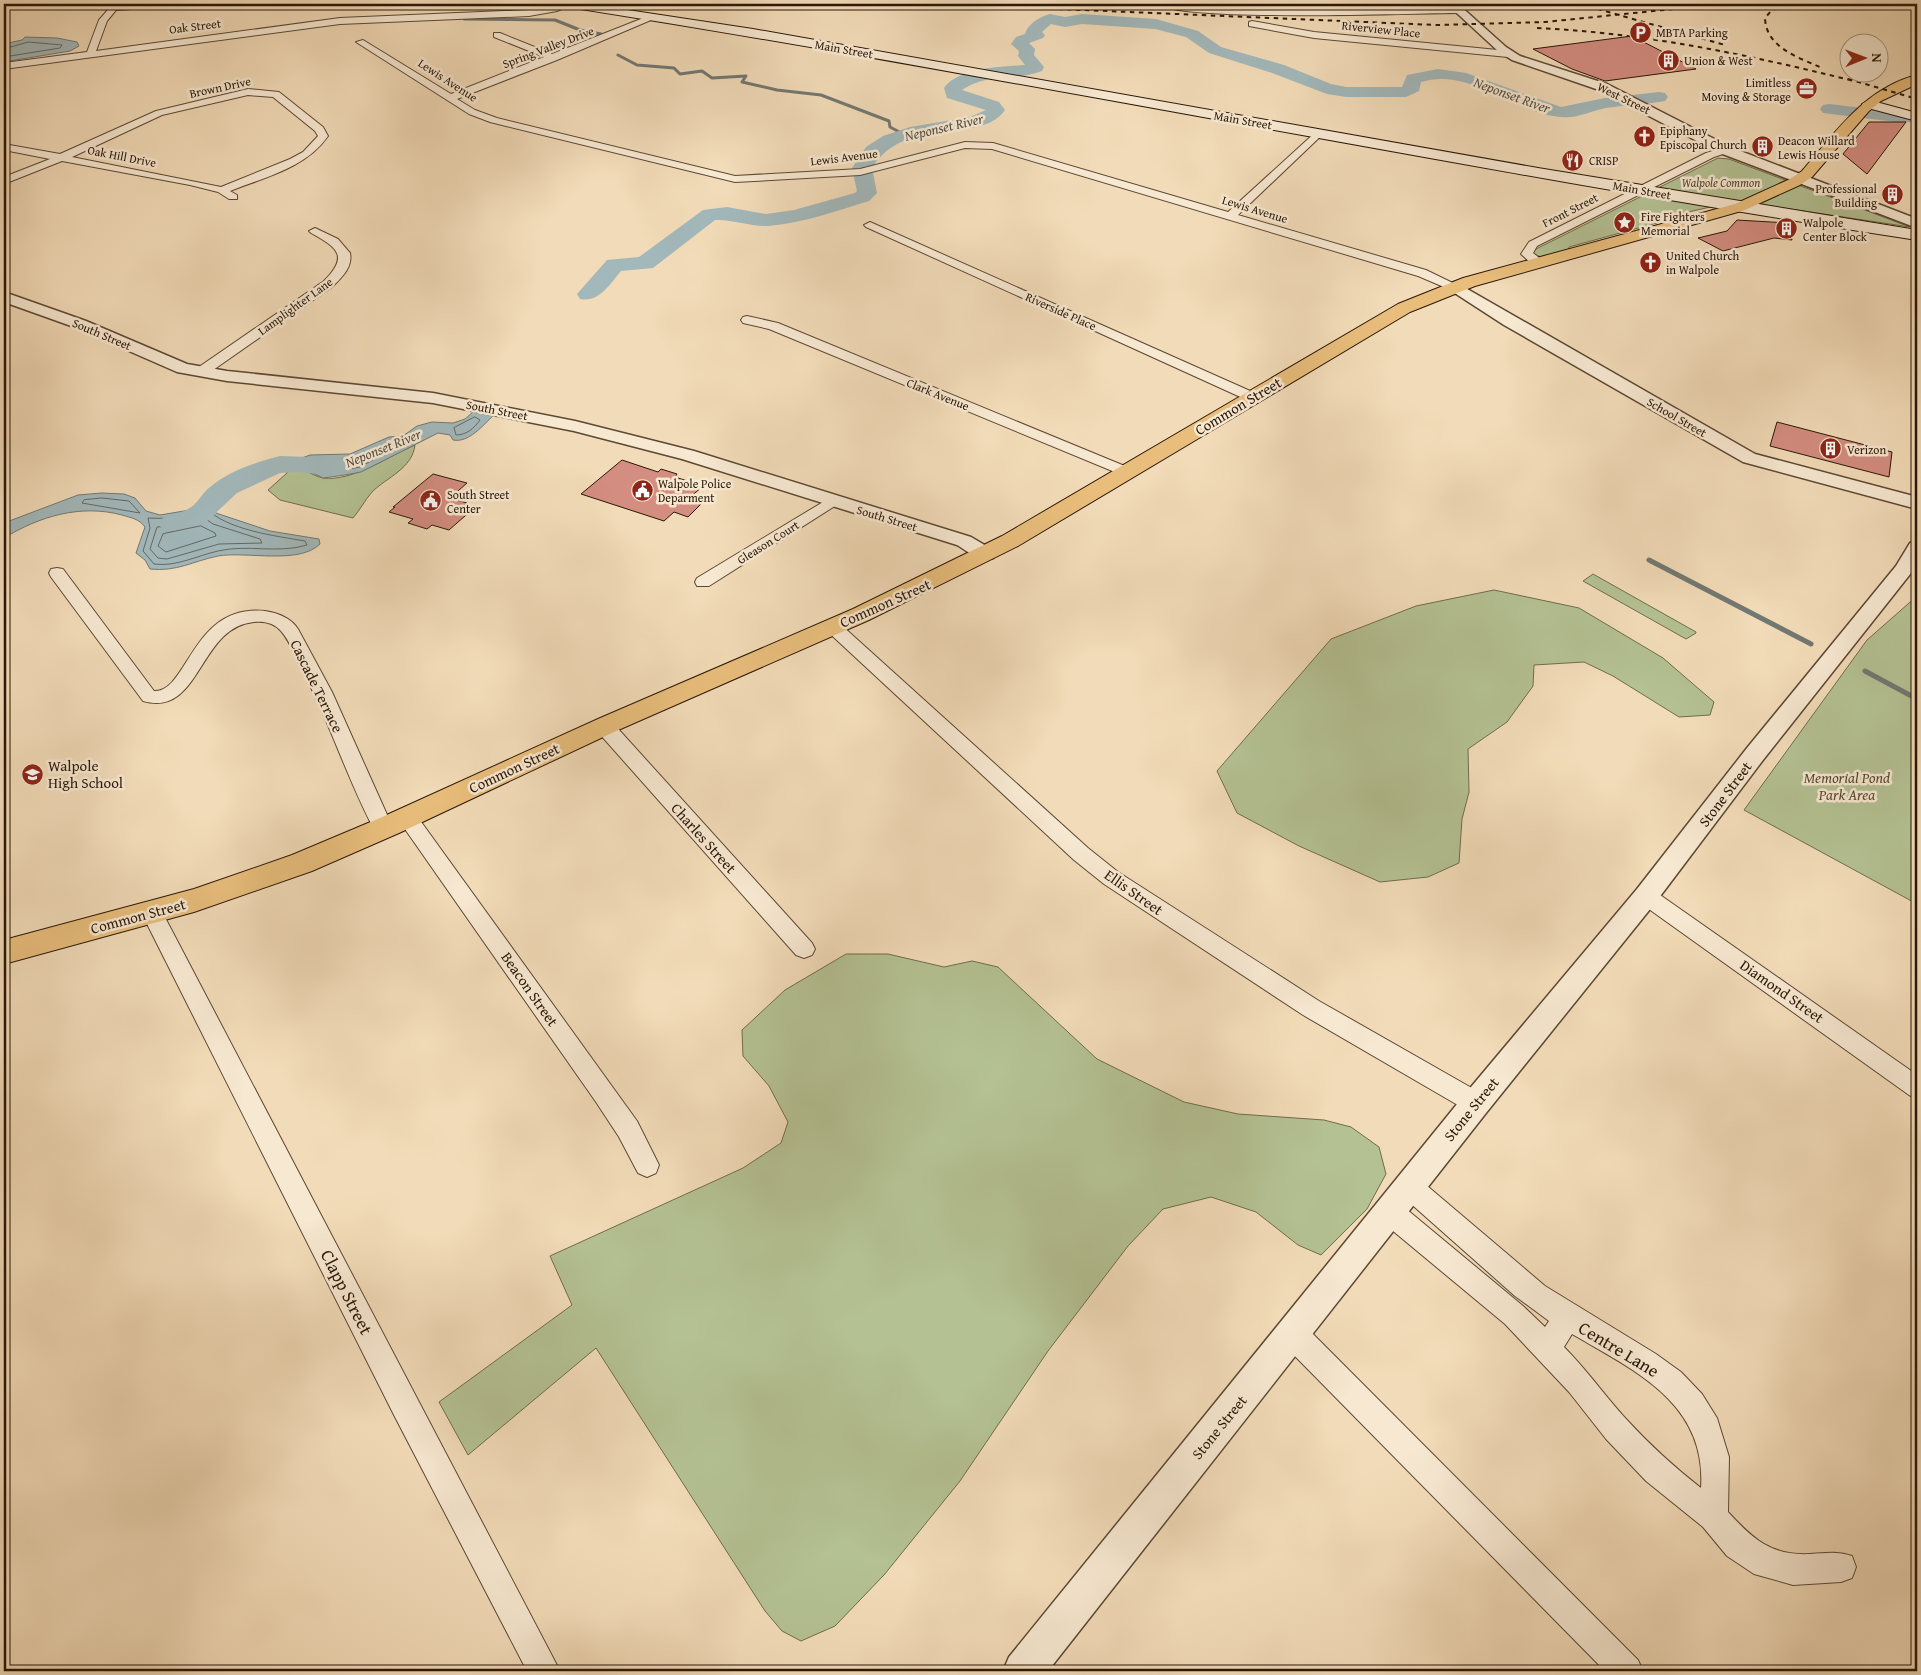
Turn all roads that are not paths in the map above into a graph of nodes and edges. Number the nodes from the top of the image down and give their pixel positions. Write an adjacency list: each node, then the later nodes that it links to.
1 (178, 4): 5 (street)
2 (569, 4): 8 (main road, Main Street); 12 (street, Oak Street)
3 (1162, 4): 7 (street)
4 (1302, 4): 7 (street)
5 (115, 6): 12 (street)
6 (1456, 7): 7 (street); 13 (street, West Street)
7 (1313, 12)
8 (654, 17): 14 (street, Spring Valley Drive); 20 (main road, Main Street)
9 (1252, 24): 13 (street, Riverview Place)
10 (498, 35): 14 (street)
11 (360, 42): 17 (street, Lewis Avenue)
12 (91, 53): 15 (street, Oak Street)
13 (1508, 54): 22 (street, West Street)
14 (554, 58): 17 (street, Spring Valley Drive)
15 (4, 66)
16 (1917, 79): 18 (main road)
17 (450, 98): 30 (street, Lewis Avenue)
18 (1863, 110): 19 (main road); 24 (main road)
19 (1913, 115)
20 (1318, 133): 27 (main road, Main Street); 30 (street)
21 (4, 147): 23 (street, Oak Hill Drive)
22 (1725, 150): 24 (street, West Street); 27 (street, Front Street)
23 (62, 158): 25 (street, Brown Drive); 26 (street, Oak Hill Drive); 26 (street, Brown Drive)
24 (1801, 179): 29 (main road, Common Street); 31 (street, West Street)
25 (4, 181)
26 (222, 190): 28 (street, Oak Hill Drive)
27 (1641, 190): 29 (main road, Main Street); 35 (street, Front Street)
28 (234, 197)
29 (1740, 207): 34 (main road, Main Street); 35 (main road, Common Street)
30 (1230, 216): 36 (street, Lewis Avenue)
31 (1917, 224)
32 (870, 225): 40 (street, Riverside Place)
33 (314, 231): 39 (street, Lamplighter Lane)
34 (1917, 235)
35 (1538, 263): 36 (main road, Common Street)
36 (1455, 287): 40 (main road, Common Street); 43 (street, School Street)
37 (4, 297): 39 (street, South Street)
38 (747, 320): 41 (street, Clark Avenue)
39 (201, 372): 42 (street, South Street)
40 (1252, 398): 41 (main road, Common Street)
41 (1127, 472): 45 (main road, Common Street)
42 (833, 501): 45 (street, South Street); 47 (street, Gleason Court)
43 (1917, 503)
44 (1917, 547): 52 (street, Stone Street)
45 (986, 554): 48 (main road, Common Street)
46 (58, 573): 51 (street, Cascade Terrace)
47 (703, 582)
48 (833, 627): 49 (main road, Common Street); 57 (street, Ellis Street)
49 (604, 726): 50 (main road, Common Street); 54 (street, Charles Street)
50 (407, 817): 51 (main road, Common Street); 58 (street, Beacon Street)
51 (383, 828): 53 (main road, Common Street)
52 (1646, 896): 56 (street, Diamond Street); 57 (street, Stone Street)
53 (152, 912): 55 (main road, Common Street); 66 (street, Clapp Street)
54 (804, 949)
55 (4, 952)
56 (1917, 1088)
57 (1476, 1103): 59 (street, Stone Street)
58 (647, 1165)
59 (1410, 1187): 60 (street, Stone Street); 61 (street, Centre Lane)
60 (1390, 1212): 62 (street, Stone Street); 63 (street)
61 (1566, 1318): 63 (street, Centre Lane); 64 (street, Centre Lane)
62 (1293, 1334): 67 (street, Stone Street); 68 (street)
63 (1546, 1348): 64 (street)
64 (1713, 1518): 65 (street)
65 (1840, 1567)
66 (544, 1671)
67 (1023, 1671)
68 (1627, 1671)

